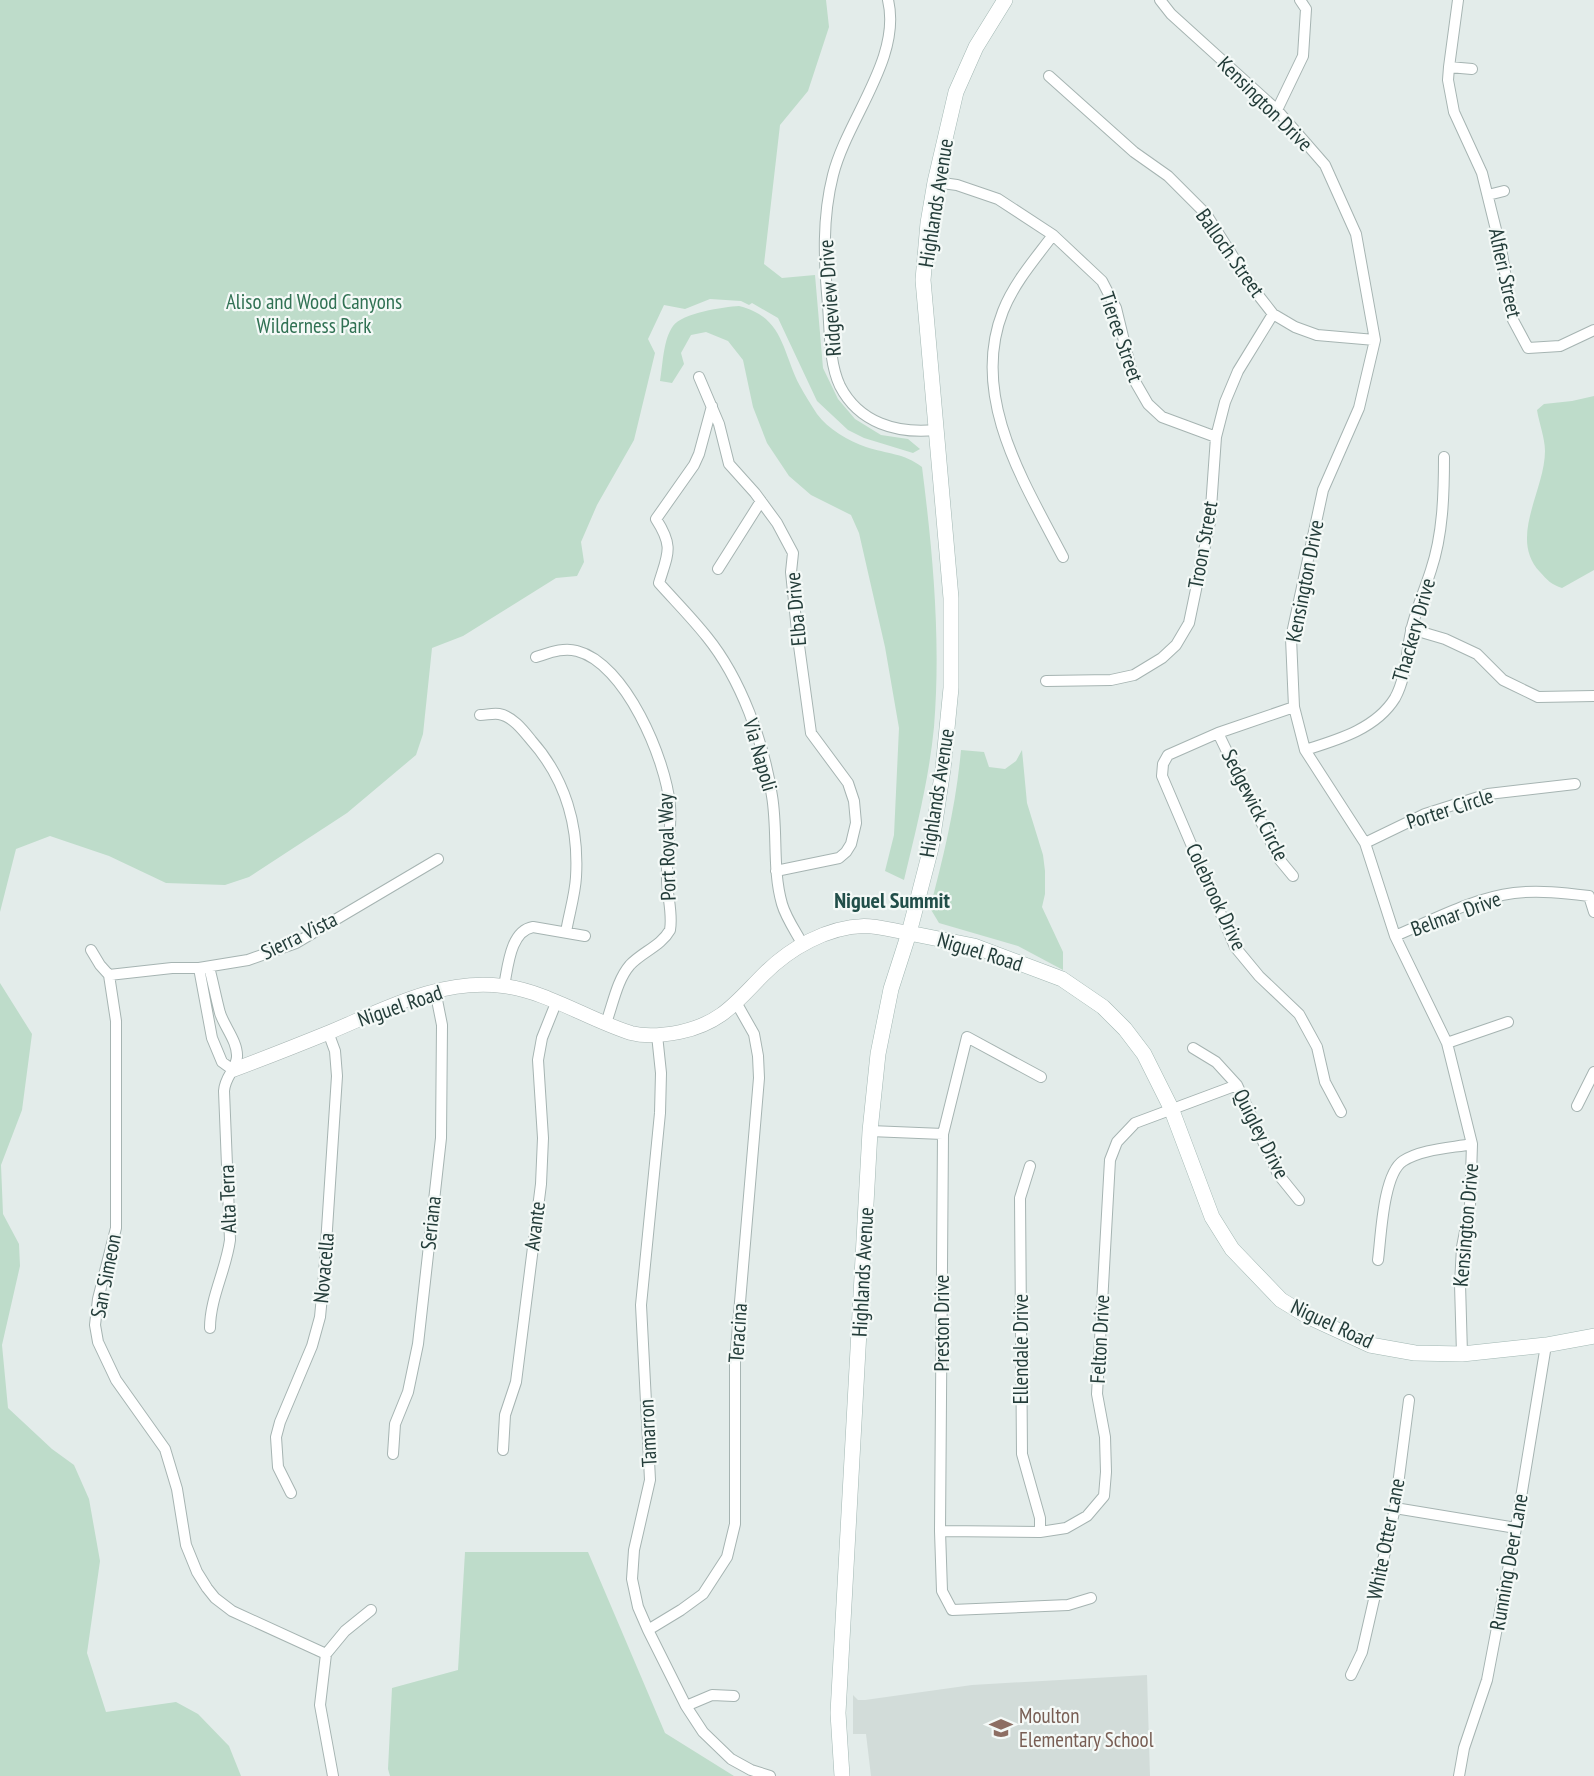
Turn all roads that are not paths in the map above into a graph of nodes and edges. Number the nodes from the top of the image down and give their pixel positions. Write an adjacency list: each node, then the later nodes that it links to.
1 (888, 0): 19 (street, Ridgeview Drive)
2 (1005, 0): 10 (main road, Highlands Avenue)
3 (1160, 0): 9 (street, Kensington Drive)
4 (1300, 0): 9 (street)
5 (1458, 0): 6 (street, Alfieri Street)
6 (1449, 67): 7 (street); 12 (street, Alfieri Street)
7 (1472, 69)
8 (1049, 76): 14 (street, Balloch Street)
9 (1277, 110): 16 (street, Kensington Drive)
10 (934, 182): 13 (street, Tieree Street); 19 (main road, Highlands Avenue)
11 (1504, 191): 12 (street)
12 (1488, 195): 15 (street, Alfieri Street)
13 (1053, 235): 20 (street, Tieree Street); 23 (street)
14 (1273, 314): 16 (street, Balloch Street); 20 (street, Troon Street)
15 (1594, 330)
16 (1375, 340): 29 (street, Kensington Drive)
17 (699, 377): 18 (street, Elba Drive)
18 (712, 405): 22 (street, Elba Drive); 36 (street, Via Napoli)
19 (936, 430): 40 (main road, Highlands Avenue)
20 (1216, 437): 27 (street, Troon Street)
21 (1444, 457): 25 (street, Thackery Drive)
22 (761, 501): 24 (street); 36 (street, Elba Drive)
23 (1063, 557)
24 (718, 569)
25 (1411, 629): 28 (street); 32 (street, Thackery Drive)
26 (536, 657): 52 (street, Port Royal Way)
27 (1046, 681)
28 (1594, 696)
29 (1294, 707): 31 (street); 32 (street, Kensington Drive)
30 (480, 715): 39 (street)
31 (1218, 733): 37 (street, Sedgewick Circle); 63 (street, Colebrook Drive)
32 (1305, 750): 34 (street, Kensington Drive)
33 (1575, 784): 34 (street, Porter Circle)
34 (1365, 843): 42 (street, Kensington Drive)
35 (438, 859): 45 (street, Sierra Vista)
36 (776, 871): 43 (street, Via Napoli)
37 (1293, 876)
38 (1594, 912): 42 (street, Belmar Drive)
39 (566, 932): 41 (street); 47 (street)
40 (909, 933): 43 (street, Niguel Road); 62 (main road, Niguel Road); 64 (main road, Highlands Avenue)
41 (585, 936)
42 (1395, 936): 55 (street, Kensington Drive)
43 (803, 945): 50 (street, Niguel Road)
44 (91, 950): 46 (street, San Simeon)
45 (204, 967): 46 (street, Sierra Vista); 57 (street, Alta Terra); 57 (street)
46 (109, 975): 85 (street, San Simeon)
47 (504, 986): 48 (street, Niguel Road); 49 (street, Niguel Road)
48 (435, 990): 53 (street, Niguel Road); 76 (street, Seriana)
49 (556, 1003): 52 (street, Niguel Road); 75 (street, Avante)
50 (737, 1004): 54 (street, Niguel Road); 84 (street, Teracina)
51 (1508, 1022): 55 (street)
52 (606, 1023): 54 (street, Niguel Road)
53 (328, 1032): 57 (street, Niguel Road); 77 (street, Novacella)
54 (657, 1035): 84 (street, Tamarron)
55 (1447, 1043): 66 (street, Kensington Drive)
56 (1193, 1048): 60 (street, Quigley Drive)
57 (233, 1070): 70 (street, Alta Terra)
58 (1594, 1071): 61 (street)
59 (1041, 1077): 65 (street, Preston Drive)
60 (1237, 1085): 62 (street, Felton Drive); 68 (street, Quigley Drive)
61 (1577, 1106)
62 (1171, 1108): 73 (main road, Niguel Road); 81 (street, Felton Drive)
63 (1341, 1112)
64 (870, 1131): 65 (street); 91 (main road, Highlands Avenue)
65 (943, 1134): 80 (street, Preston Drive)
66 (1472, 1144): 69 (street); 73 (street, Kensington Drive)
67 (1030, 1166): 81 (street, Ellendale Drive)
68 (1299, 1200)
69 (1378, 1260)
70 (210, 1328)
71 (1594, 1336): 72 (main road, Niguel Road)
72 (1546, 1345): 73 (main road, Niguel Road); 79 (street, Running Deer Lane)
73 (1462, 1354)
74 (1409, 1400): 78 (street, White Otter Lane)
75 (503, 1450)
76 (393, 1454)
77 (291, 1493)
78 (1395, 1508): 79 (street); 86 (street, White Otter Lane)
79 (1516, 1528): 92 (street, Running Deer Lane)
80 (940, 1531): 81 (street, Felton Drive); 82 (street, Preston Drive)
81 (1040, 1532)
82 (1091, 1598)
83 (371, 1610): 85 (street)
84 (648, 1630): 88 (street, Tamarron)
85 (326, 1654): 89 (street)
86 (1351, 1675)
87 (735, 1696): 88 (street)
88 (686, 1707): 90 (street, Tamarron)
89 (333, 1776)
90 (770, 1776)
91 (842, 1776)
92 (1459, 1776)

